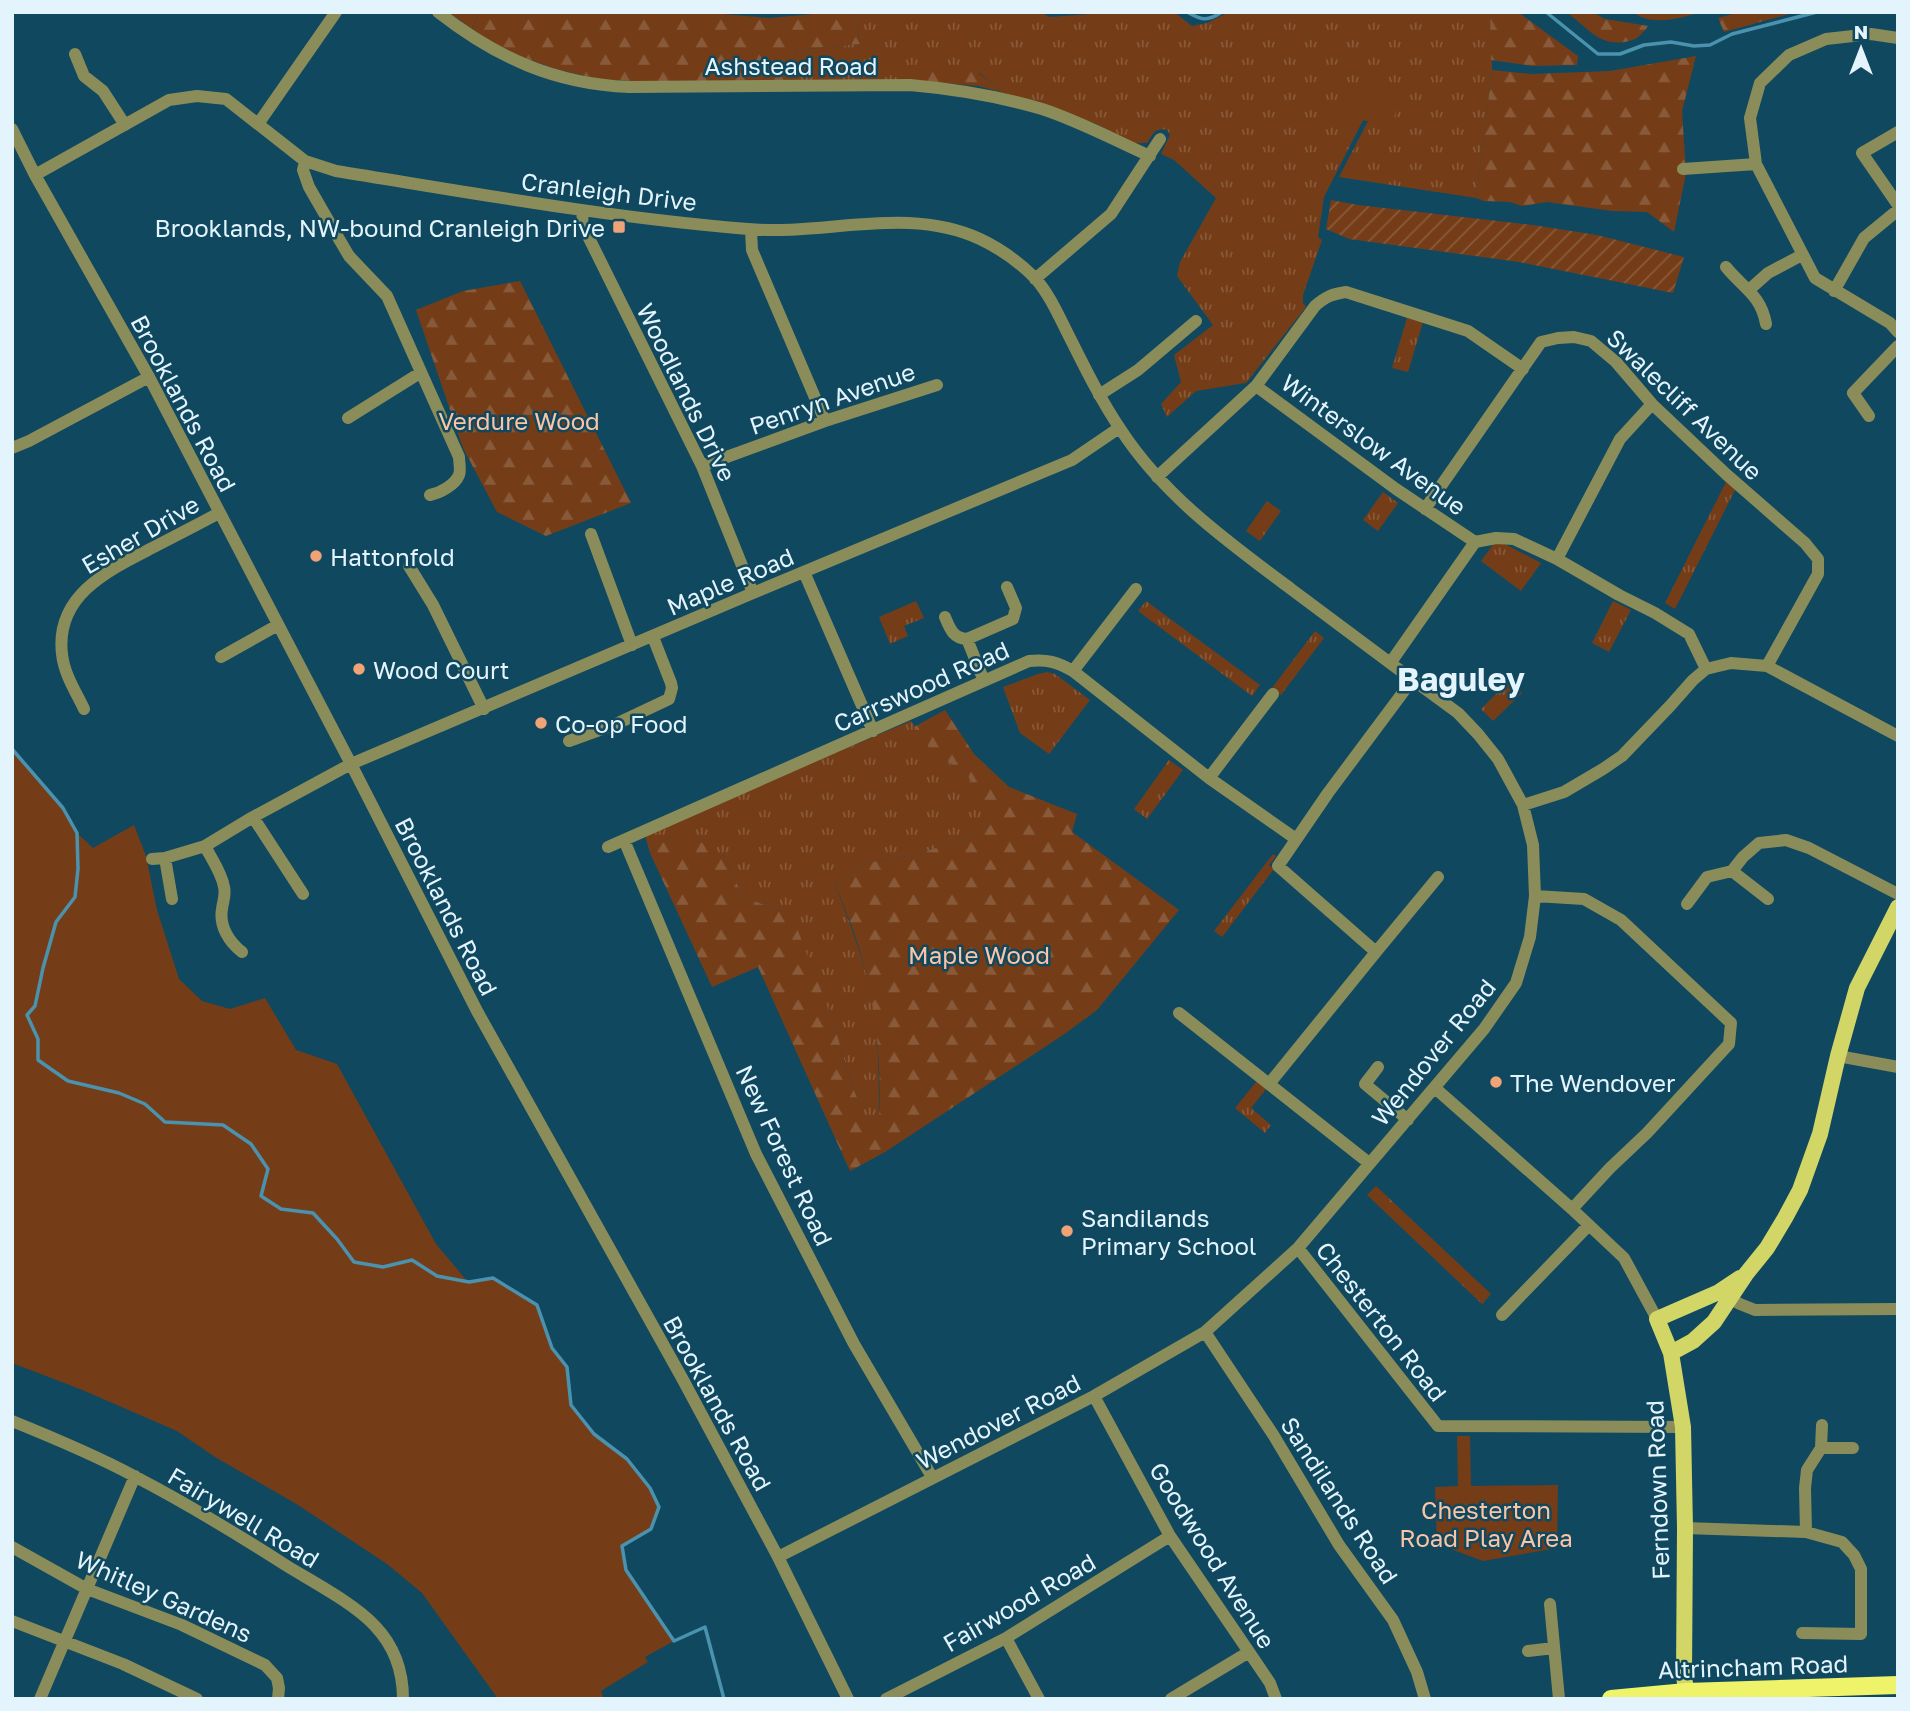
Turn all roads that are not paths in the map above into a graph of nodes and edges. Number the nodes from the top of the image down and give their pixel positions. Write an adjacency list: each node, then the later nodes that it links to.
1 (336, 12): 5 (street)
2 (438, 12): 10 (street, Ashstead Road)
3 (1898, 38): 12 (street)
4 (75, 54): 6 (street)
5 (258, 124): 6 (street, Cranleigh Drive); 11 (street, Cranleigh Drive)
6 (125, 125): 14 (street, Cranleigh Drive)
7 (12, 129): 14 (street, Brooklands Road)
8 (1898, 132): 15 (street)
9 (1160, 139): 10 (street)
10 (1150, 156): 20 (street)
11 (305, 161): 16 (street, Cranleigh Drive); 28 (street)
12 (1756, 164): 13 (street); 18 (street)
13 (1683, 169)
14 (35, 175): 29 (street, Brooklands Road)
15 (1898, 208): 22 (street)
16 (583, 211): 17 (street, Cranleigh Drive); 39 (street, Woodlands Drive)
17 (751, 230): 20 (street, Cranleigh Drive); 36 (street)
18 (1802, 255): 21 (street); 22 (street)
19 (1726, 267): 21 (street)
20 (1035, 279): 32 (street, Cranleigh Drive)
21 (1749, 289): 24 (street)
22 (1834, 290): 25 (street)
23 (1196, 321): 32 (street)
24 (1766, 324)
25 (1898, 332)
26 (1898, 346): 34 (street)
27 (1523, 369): 31 (street); 33 (street, Swalecliff Avenue); 42 (street, Swalecliff Avenue)
28 (420, 373): 35 (street); 41 (street)
29 (149, 377): 38 (street); 43 (street, Brooklands Road)
30 (937, 385): 36 (street, Penryn Avenue)
31 (1256, 386): 40 (street, Winterslow Avenue); 42 (street, Winterslow Avenue)
32 (1099, 396): 37 (street, Cranleigh Drive)
33 (1652, 404): 46 (street); 59 (street, Swalecliff Avenue)
34 (1869, 416)
35 (348, 418)
36 (825, 421): 39 (street, Penryn Avenue)
37 (1119, 428): 40 (street, Wendover Road); 48 (street, Maple Road)
38 (12, 448)
39 (702, 466): 51 (street, Woodlands Drive)
40 (1157, 477): 58 (street, Wendover Road)
41 (430, 495)
42 (1425, 509): 45 (street, Winterslow Avenue)
43 (219, 513): 53 (street, Brooklands Road); 65 (street, Esher Drive)
44 (591, 534): 56 (street)
45 (1475, 542): 46 (street); 58 (street)
46 (1557, 559): 60 (street)
47 (409, 566): 66 (street)
48 (804, 572): 51 (street, Maple Road); 67 (street)
49 (1007, 587): 55 (street)
50 (1136, 589): 61 (street)
51 (753, 593): 54 (street, Maple Road)
52 (945, 617): 55 (street)
53 (278, 625): 57 (street); 70 (street, Brooklands Road)
54 (653, 637): 56 (street, Maple Road); 69 (street)
55 (967, 639): 63 (street)
56 (632, 646): 66 (street, Maple Road)
57 (221, 657)
58 (1391, 662): 62 (street, Wendover Road)
59 (1767, 666): 60 (street); 68 (street)
60 (1706, 669): 72 (street)
61 (1073, 671): 63 (street, Carrswood Road); 71 (street, Carrswood Road)
62 (1413, 679): 72 (street, Wendover Road); 74 (street)
63 (984, 681): 67 (street, Carrswood Road)
64 (1273, 694): 71 (street)
65 (83, 709)
66 (484, 709): 70 (street, Maple Road)
67 (873, 731): 75 (street, Carrswood Road)
68 (1898, 736)
69 (569, 741)
70 (351, 764): 73 (street, Maple Road); 118 (street, Brooklands Road)
71 (1209, 778): 74 (street, Carrswood Road)
72 (1523, 805): 82 (street, Wendover Road)
73 (253, 817): 76 (street, Maple Road); 80 (street)
74 (1296, 839): 88 (street)
75 (624, 840): 77 (street, Carrswood Road); 113 (street, New Forest Road)
76 (205, 846): 83 (street, Maple Road); 87 (street)
77 (608, 847)
78 (1732, 871): 81 (street); 84 (street); 85 (street)
79 (1438, 877): 88 (street)
80 (303, 894)
81 (1898, 894)
82 (1535, 896): 94 (street, Wendover Road); 97 (street)
83 (172, 899)
84 (1768, 899)
85 (1687, 904)
86 (1898, 907): 90 (main road)
87 (243, 952)
88 (1376, 952): 93 (street)
89 (1178, 1013): 93 (street)
90 (1838, 1056): 92 (street); 100 (main road)
91 (1378, 1067): 95 (street)
92 (1898, 1067)
93 (1269, 1084): 96 (street)
94 (1435, 1088): 95 (street, Wendover Road); 97 (street, Ferndown Road)
95 (1408, 1120): 96 (street, Wendover Road)
96 (1369, 1163): 99 (street, Wendover Road)
97 (1572, 1209): 98 (street, Ferndown Road)
98 (1589, 1226): 102 (street); 103 (street, Ferndown Road)
99 (1298, 1248): 104 (street, Wendover Road); 109 (street, Chesterton Road)
100 (1725, 1296): 101 (street); 103 (main road); 105 (main road)
101 (1898, 1309)
102 (1502, 1315)
103 (1657, 1319): 105 (main road, Ferndown Road)
104 (1205, 1332): 106 (street, Wendover Road); 139 (street, Sandilands Road)
105 (1671, 1353): 109 (main road, Ferndown Road)
106 (1094, 1396): 113 (street, Wendover Road); 116 (street, Goodwood Avenue)
107 (12, 1421): 112 (street, Fairywell Road)
108 (1822, 1424): 110 (street)
109 (1683, 1427): 114 (main road, Ferndown Road)
110 (1821, 1448): 111 (street); 115 (street)
111 (1853, 1448)
112 (135, 1476): 119 (street); 133 (street, Fairywell Road)
113 (932, 1477): 118 (street, Wendover Road)
114 (1685, 1528): 115 (street); 129 (main road, Ferndown Road)
115 (1806, 1532): 122 (street)
116 (1170, 1536): 123 (street, Fairwood Road); 127 (street, Goodwood Avenue)
117 (12, 1547): 119 (street, Whitley Gardens)
118 (778, 1557): 134 (street, Brooklands Road)
119 (87, 1589): 124 (street); 132 (street, Whitley Gardens)
120 (1550, 1604): 125 (street)
121 (12, 1621): 124 (street)
122 (1802, 1633)
123 (1006, 1638): 135 (street, Fairwood Road); 136 (street)
124 (64, 1642): 130 (street); 131 (street)
125 (1554, 1648): 126 (street); 140 (street)
126 (1528, 1651)
127 (1249, 1652): 137 (street); 138 (street, Goodwood Avenue)
128 (1898, 1685): 129 (highway, Altrincham Road)
129 (1688, 1697): 141 (highway, Altrincham Road)
130 (40, 1699)
131 (197, 1699)
132 (278, 1699)
133 (404, 1699)
134 (848, 1699)
135 (886, 1699)
136 (1039, 1699)
137 (1171, 1699)
138 (1276, 1699)
139 (1425, 1699)
140 (1559, 1699)
141 (1611, 1699)

